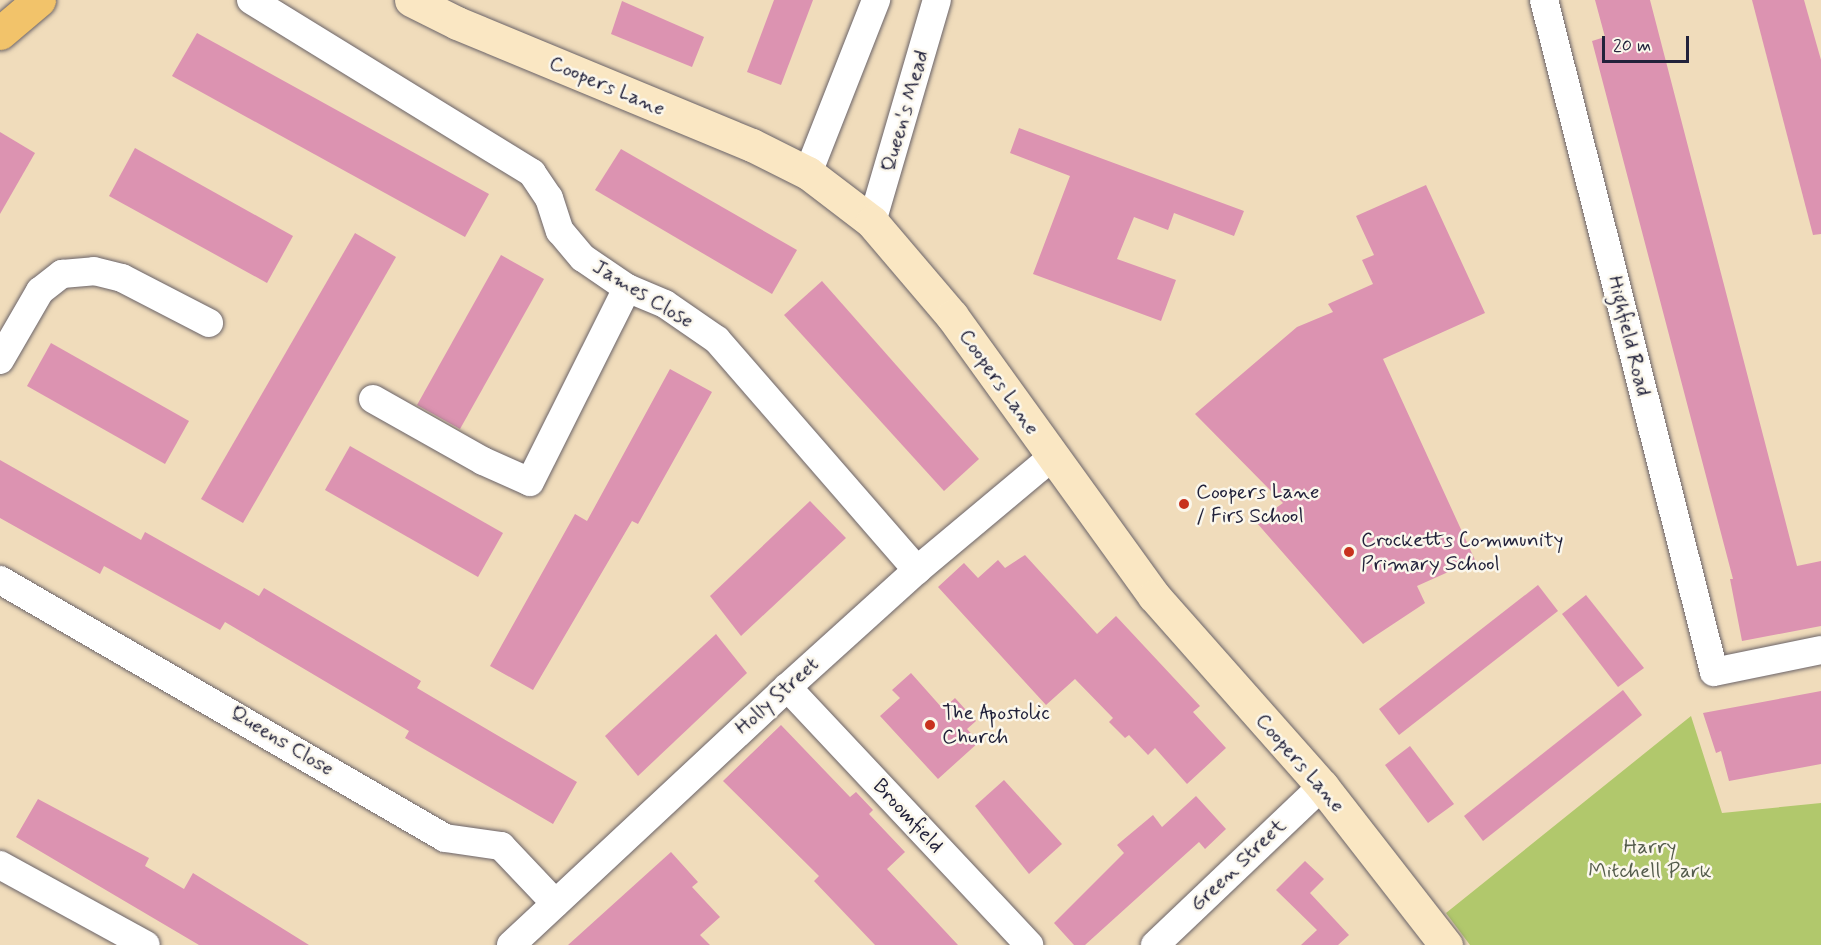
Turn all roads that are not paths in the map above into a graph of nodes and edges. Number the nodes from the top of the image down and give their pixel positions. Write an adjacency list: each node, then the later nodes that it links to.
1 (32, 0): 8 (main road)
2 (39, 0): 9 (main road)
3 (251, 0): 12 (street, James Close)
4 (411, 0): 10 (street, Coopers Lane)
5 (876, 0): 10 (street)
6 (937, 0): 11 (street, Queen's Mead)
7 (1544, 0): 19 (street, Highfield Road)
8 (0, 14)
9 (0, 33)
10 (808, 173): 11 (street, Coopers Lane)
11 (872, 222): 16 (street, Coopers Lane)
12 (627, 288): 15 (street); 17 (street, James Close)
13 (210, 322): 14 (street)
14 (0, 360)
15 (373, 399)
16 (1052, 457): 17 (street, Holly Street); 21 (street, Coopers Lane)
17 (917, 570): 20 (street, Holly Street)
18 (0, 580): 23 (street, Queens Close)
19 (1821, 650)
20 (787, 687): 23 (street, Holly Street); 26 (street, Broomfield)
21 (1322, 786): 27 (street, Green Street); 28 (street, Coopers Lane)
22 (0, 865): 24 (street)
23 (555, 903): 25 (street, Holly Street)
24 (146, 945)
25 (511, 945)
26 (1029, 945)
27 (1155, 945)
28 (1446, 945)

